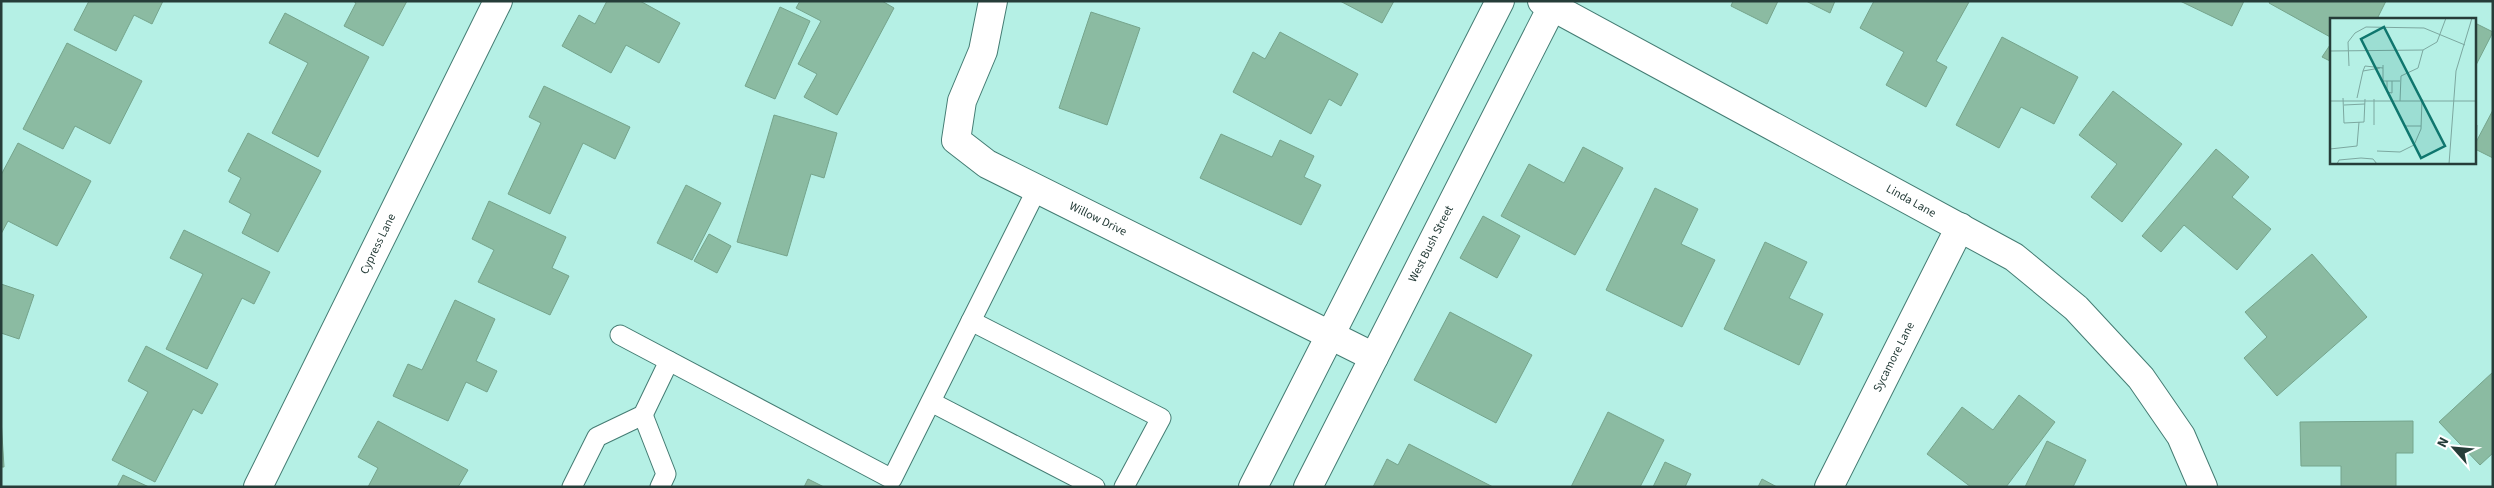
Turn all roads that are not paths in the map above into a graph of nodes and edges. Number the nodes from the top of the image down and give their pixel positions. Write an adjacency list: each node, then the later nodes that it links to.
1 (498, 1): 14 (street, Cypress Lane)
2 (993, 1): 5 (street, Willow Drive)
3 (1500, 1): 9 (street)
4 (1550, 3): 6 (street, Linda Lane); 10 (street, West Bush Street)
5 (1037, 189): 7 (lane); 9 (street, Willow Drive)
6 (1960, 227): 21 (street, Sycamore Lane); 22 (street, Linda Lane)
7 (971, 321): 12 (lane); 18 (lane)
8 (620, 335): 11 (lane)
9 (1331, 335): 10 (street, Willow Drive); 19 (street)
10 (1374, 356): 20 (street, West Bush Street)
11 (669, 361): 12 (lane); 13 (lane)
12 (931, 402): 17 (lane)
13 (643, 415): 15 (lane); 16 (lane)
14 (258, 487)
15 (572, 487)
16 (660, 487)
17 (1095, 487)
18 (1124, 487)
19 (1253, 487)
20 (1308, 487)
21 (1829, 487)
22 (2203, 487)

